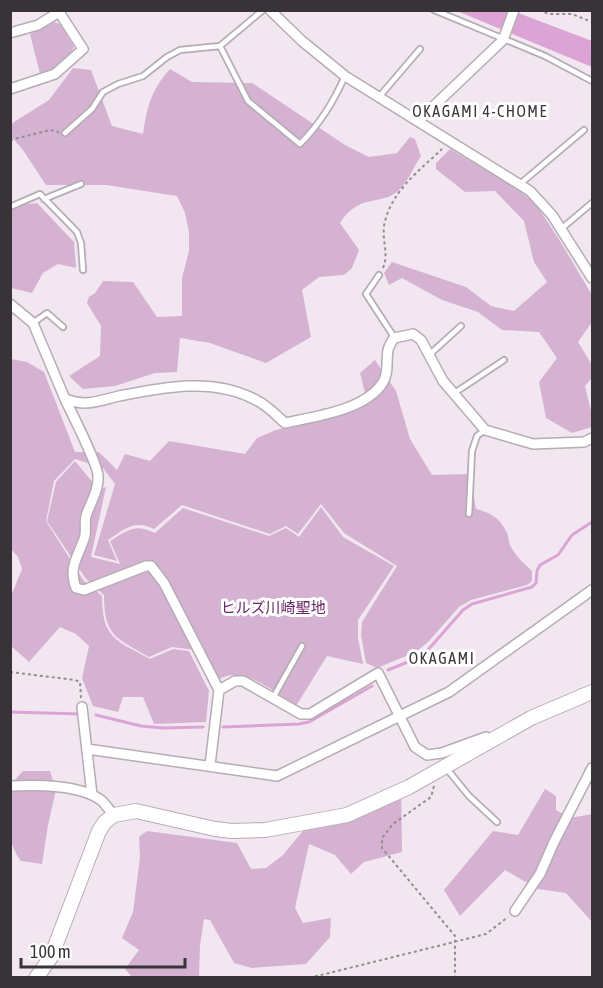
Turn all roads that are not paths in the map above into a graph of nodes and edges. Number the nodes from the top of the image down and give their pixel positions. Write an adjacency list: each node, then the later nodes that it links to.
1 (263, 10): 7 (lane)
2 (270, 10): 9 (street)
3 (434, 10): 6 (lane)
4 (514, 10): 6 (street)
5 (10, 33): 11 (street)
6 (504, 38): 10 (lane); 13 (street)
7 (220, 46): 9 (lane); 15 (lane)
8 (420, 49): 12 (lane)
9 (345, 76): 12 (street)
10 (592, 81)
11 (10, 89)
12 (379, 97): 13 (street)
13 (418, 121): 17 (street)
14 (584, 130): 17 (lane)
15 (65, 133)
16 (81, 184): 18 (lane)
17 (520, 184): 21 (street)
18 (44, 199): 20 (lane); 22 (lane)
19 (592, 203): 21 (lane)
20 (10, 207)
21 (561, 229): 24 (street)
22 (83, 270)
23 (379, 275): 29 (lane)
24 (592, 277)
25 (10, 303): 26 (street)
26 (33, 323): 28 (lane); 33 (street)
27 (461, 326): 30 (lane)
28 (63, 327)
29 (394, 338): 30 (street); 33 (street)
30 (429, 355): 32 (street)
31 (504, 360): 32 (lane)
32 (453, 394): 34 (street)
33 (65, 399): 39 (street)
34 (485, 430): 35 (street); 36 (lane)
35 (592, 438)
36 (469, 514)
37 (592, 590): 43 (street)
38 (302, 646): 41 (lane)
39 (219, 690): 41 (street); 46 (street)
40 (592, 692): 44 (street)
41 (273, 698): 43 (street)
42 (82, 707): 45 (street)
43 (400, 716): 44 (street); 46 (street)
44 (491, 741): 47 (street)
45 (87, 749): 46 (street); 50 (street)
46 (210, 765)
47 (445, 767): 51 (street); 52 (lane)
48 (592, 768): 53 (street)
49 (10, 786): 50 (street)
50 (92, 795): 51 (street)
51 (114, 815): 54 (street)
52 (497, 822)
53 (515, 911)
54 (36, 978)

